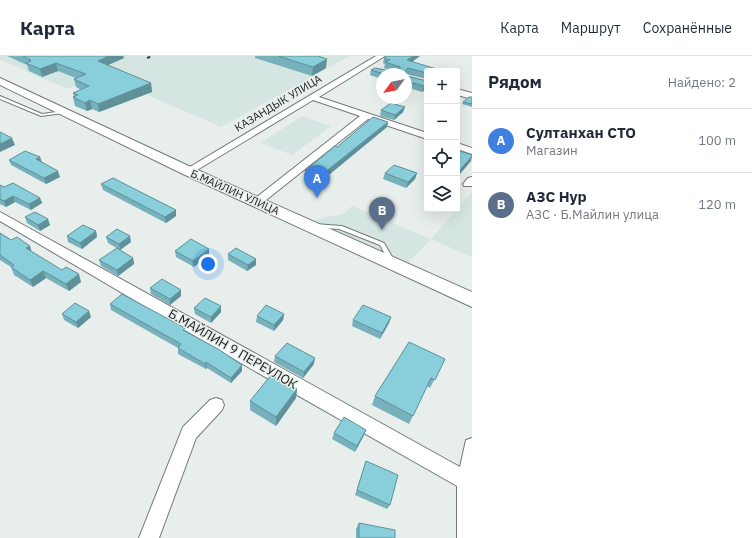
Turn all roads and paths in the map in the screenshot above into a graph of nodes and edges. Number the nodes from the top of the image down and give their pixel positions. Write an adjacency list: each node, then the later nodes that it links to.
1 (381, 56): 2 (street, КАЗАНДЫК УЛИЦА)
2 (365, 66): 3 (street); 8 (street, КАЗАНДЫК УЛИЦА)
3 (376, 69)
4 (0, 81): 9 (street, Б.МАЙЛИН УЛИЦА)
5 (460, 93): 6 (street)
6 (472, 96)
7 (0, 97): 9 (lane)
8 (311, 97): 10 (street); 14 (street, КАЗАНДЫК УЛИЦА)
9 (63, 112): 14 (street, Б.МАЙЛИН УЛИЦА)
10 (366, 116): 11 (street); 15 (street)
11 (424, 135)
12 (460, 147): 13 (street)
13 (472, 151)
14 (188, 171): 15 (street, Б.МАЙЛИН УЛИЦА)
15 (257, 202): 17 (street, Б.МАЙЛИН УЛИЦА)
16 (0, 216): 20 (street, Б.МАЙЛИН 9 ПЕРЕУЛОК)
17 (472, 300)
18 (216, 405): 21 (street)
19 (472, 446): 20 (street)
20 (467, 481): 22 (street)
21 (149, 538)
22 (467, 538)

